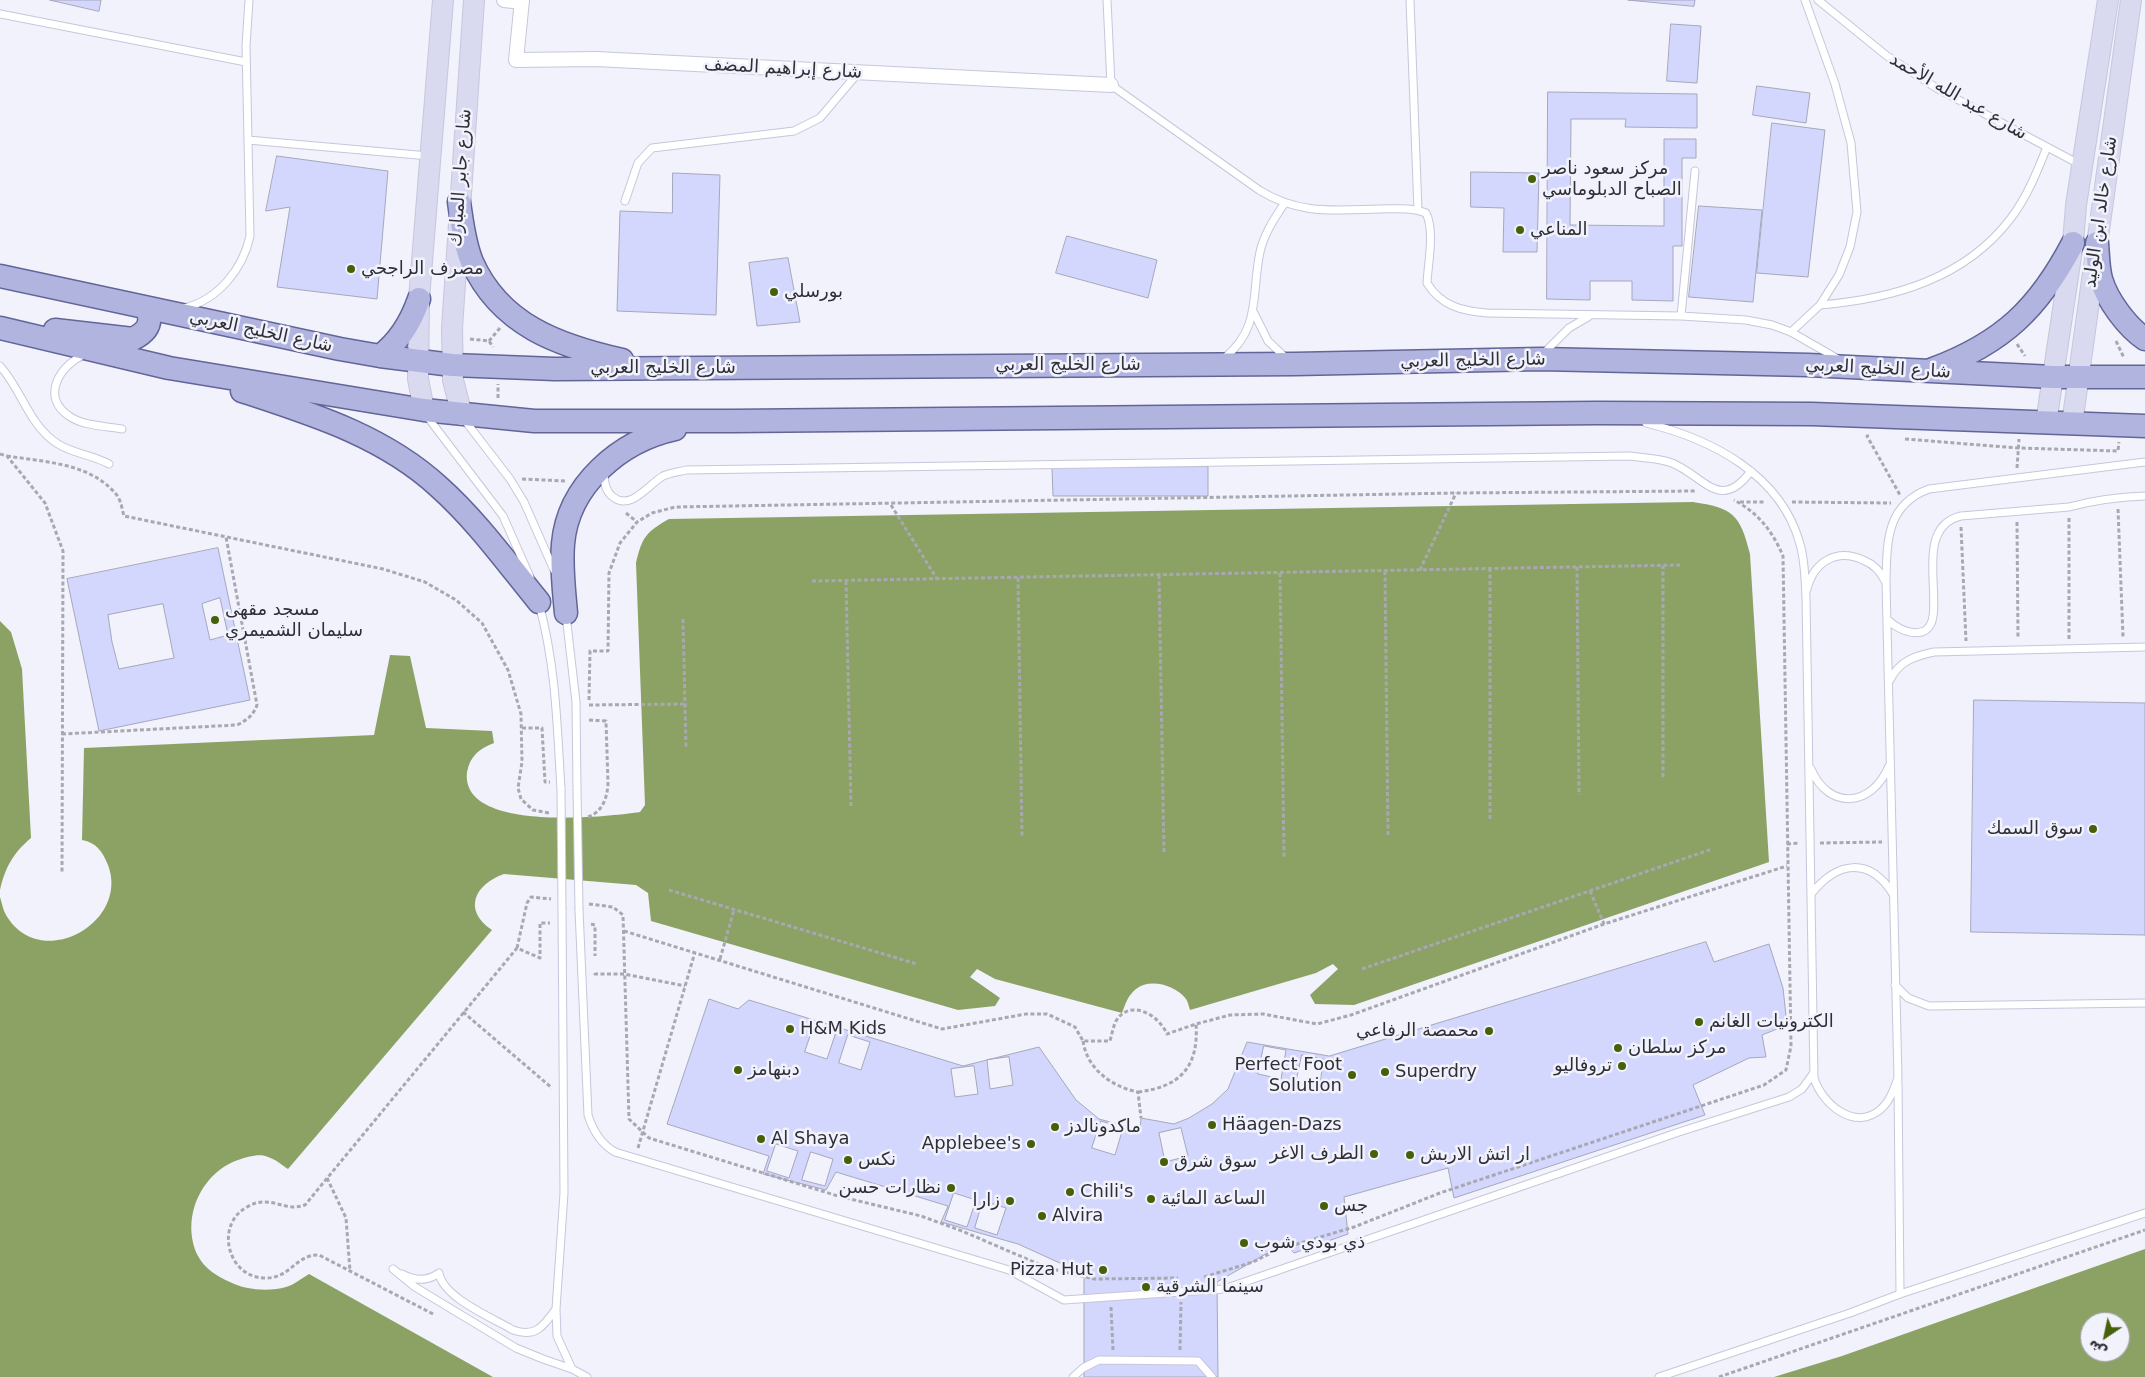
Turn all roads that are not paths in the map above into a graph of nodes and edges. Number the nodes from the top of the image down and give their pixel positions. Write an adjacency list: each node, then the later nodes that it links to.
1 (249, 0): 13 (lane)
2 (443, 0): 18 (main road, شارع جابر المبارك)
3 (474, 0): 21 (main road, شارع جابر المبارك)
4 (504, 0): 11 (street)
5 (1107, 0): 15 (lane)
6 (1410, 0): 24 (lane)
7 (1805, 0): 29 (lane)
8 (1818, 0): 17 (lane, شارع عبد الله الأحمد)
9 (2108, 0): 19 (main road, شارع خالد ابن الوليد)
10 (2131, 0): 26 (main road, شارع خالد ابن الوليد)
11 (522, 1): 14 (street, شارع إبراهيم المضف)
12 (0, 14): 13 (lane)
13 (246, 62): 16 (lane)
14 (858, 72): 15 (street, شارع إبراهيم المضف); 22 (lane)
15 (1111, 85): 23 (lane)
16 (248, 140): 18 (lane); 30 (lane)
17 (2048, 147): 19 (lane, شارع عبد الله الأحمد); 29 (lane)
18 (432, 156): 28 (main road, شارع جابر المبارك)
19 (2082, 166): 25 (main road, شارع خالد ابن الوليد)
20 (1696, 171): 33 (lane)
21 (459, 202): 43 (main road, شارع جابر المبارك); 47 (main road)
22 (625, 202)
23 (1284, 204): 24 (lane); 31 (lane)
24 (1418, 210): 32 (lane)
25 (2073, 243): 48 (main road); 49 (main road, شارع خالد ابن الوليد)
26 (2097, 243): 36 (main road); 50 (main road, شارع خالد ابن الوليد)
27 (1, 276): 30 (main road, شارع الخليج العربي)
28 (419, 299): 38 (main road); 40 (main road, شارع جابر المبارك)
29 (1820, 305): 35 (lane)
30 (155, 310): 34 (main road); 38 (main road, شارع الخليج العربي)
31 (1254, 313): 41 (lane); 42 (lane)
32 (1594, 315): 33 (lane); 39 (lane)
33 (1681, 316): 35 (lane)
34 (6, 330): 37 (main road)
35 (1791, 332): 45 (lane)
36 (2145, 339)
37 (92, 351): 46 (main road); 59 (lane)
38 (380, 356): 40 (main road, شارع الخليج العربي)
39 (1535, 359): 42 (main road, شارع الخليج العربي); 45 (main road, شارع الخليج العربي)
40 (418, 361): 43 (main road, شارع الخليج العربي); 52 (main road, شارع جابر المبارك)
41 (1214, 364): 42 (main road, شارع الخليج العربي); 47 (main road, شارع الخليج العربي)
42 (1294, 364)
43 (452, 365): 47 (main road, شارع الخليج العربي); 54 (main road, شارع جابر المبارك)
44 (0, 366): 61 (lane)
45 (1851, 367): 48 (main road, شارع الخليج العربي)
46 (169, 368): 52 (main road); 67 (main road)
47 (665, 368)
48 (1925, 372): 49 (main road, شارع الخليج العربي)
49 (2053, 376): 50 (main road, شارع الخليج العربي); 56 (main road, شارع خالد ابن الوليد)
50 (2079, 377): 51 (main road, شارع الخليج العربي); 57 (main road, شارع خالد ابن الوليد)
51 (2145, 377)
52 (424, 410): 54 (main road); 67 (lane)
53 (1597, 413): 55 (main road); 56 (main road); 63 (lane)
54 (462, 415): 55 (main road); 68 (lane)
55 (733, 421): 62 (main road)
56 (2046, 422): 57 (main road)
57 (2072, 424): 58 (main road)
58 (2145, 426)
59 (122, 429)
60 (2145, 462): 65 (lane)
61 (109, 464)
62 (605, 466): 63 (lane); 68 (main road)
63 (1751, 471): 66 (lane)
64 (2145, 496): 69 (lane)
65 (1886, 583): 66 (lane); 69 (lane)
66 (1806, 597): 73 (lane)
67 (539, 602): 82 (lane, bridge)
68 (566, 613): 78 (lane, bridge)
69 (1888, 620): 71 (lane)
70 (2145, 647): 71 (lane)
71 (1890, 680): 72 (lane)
72 (1891, 762): 73 (lane); 75 (lane)
73 (1810, 766): 74 (lane)
74 (1812, 893): 75 (lane); 78 (lane)
75 (1893, 894): 76 (lane)
76 (1895, 985): 77 (lane); 79 (lane)
77 (2145, 1003)
78 (1814, 1071): 79 (lane)
79 (1898, 1078): 81 (lane)
80 (2145, 1213): 81 (lane)
81 (1900, 1294): 87 (lane)
82 (556, 1309): 83 (lane); 83 (lane)
83 (572, 1369): 84 (lane)
84 (587, 1377)
85 (1072, 1377): 86 (lane)
86 (1212, 1377)
87 (1659, 1377)

